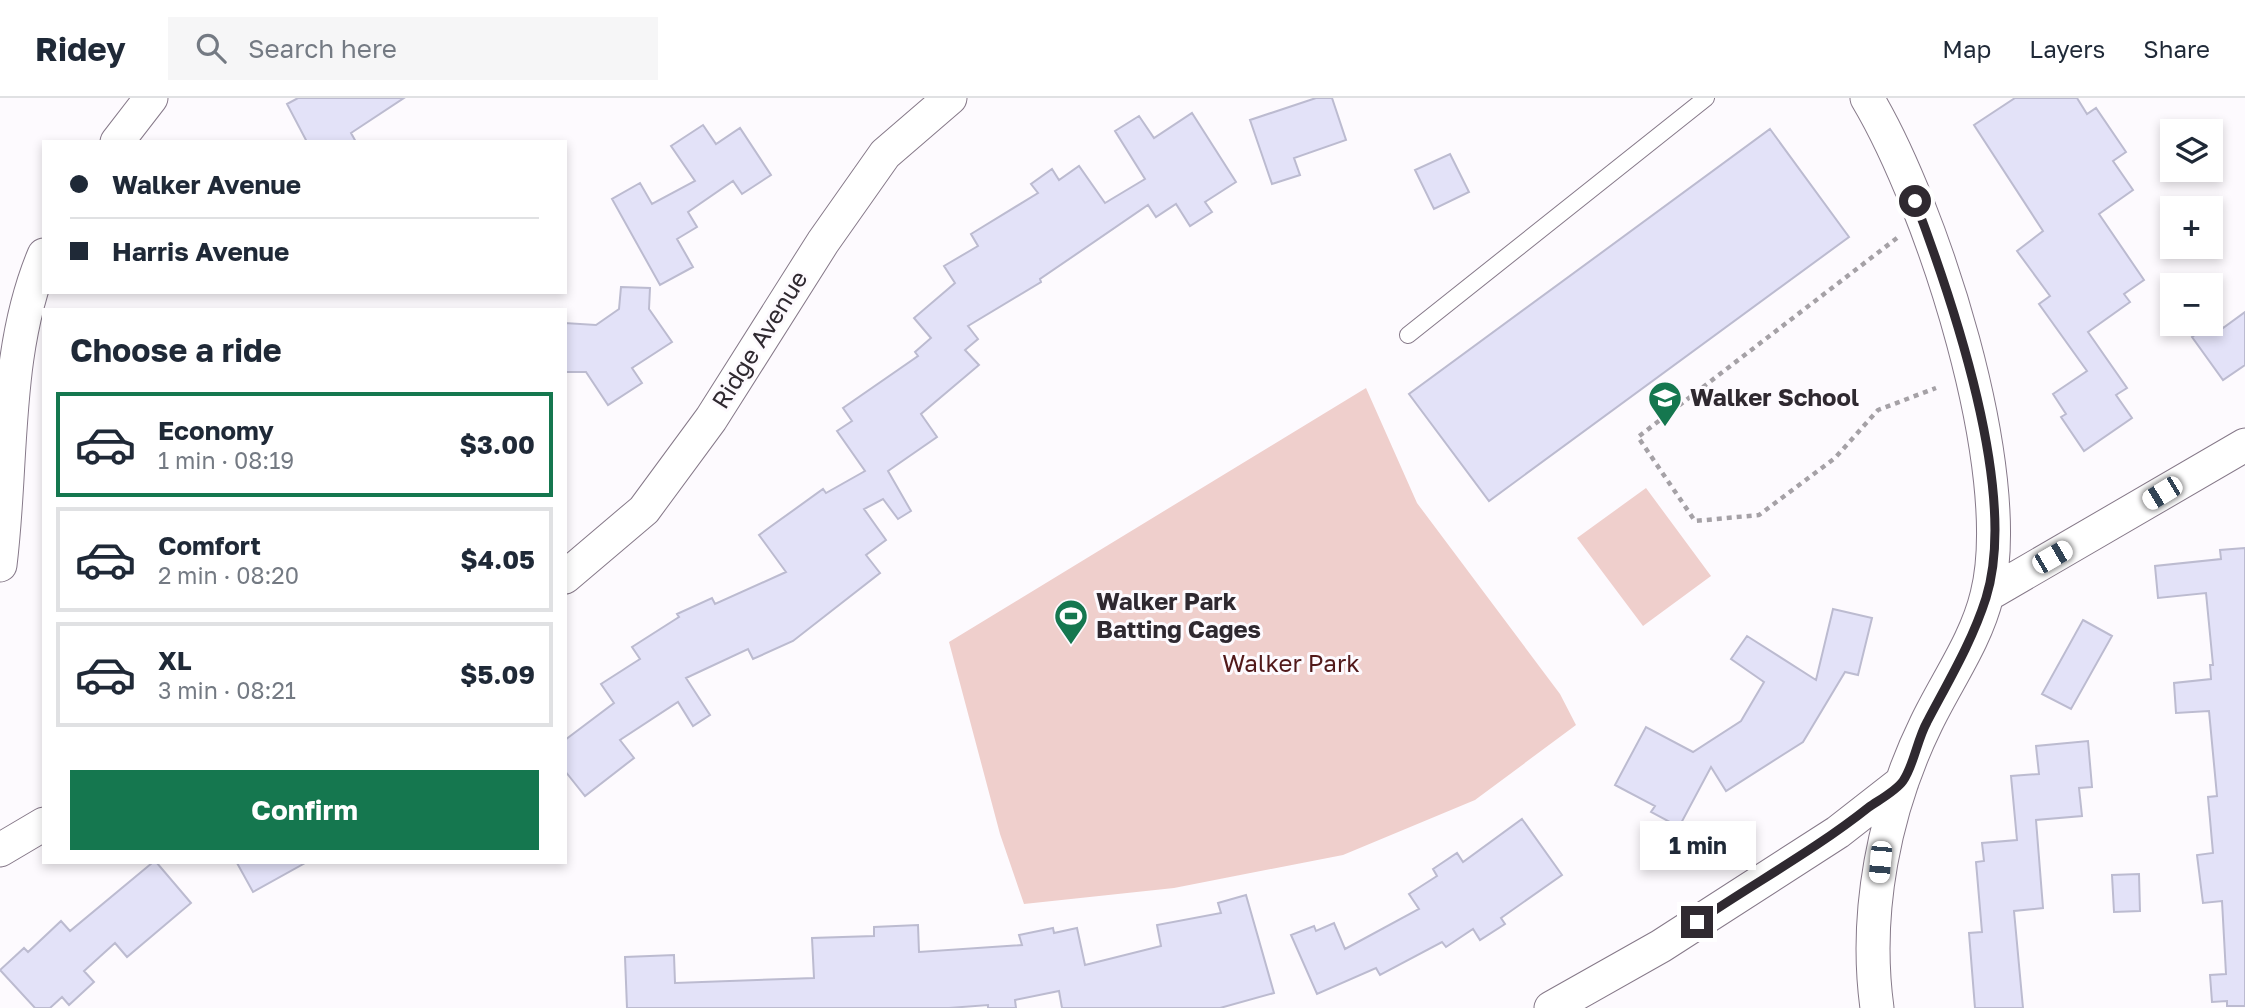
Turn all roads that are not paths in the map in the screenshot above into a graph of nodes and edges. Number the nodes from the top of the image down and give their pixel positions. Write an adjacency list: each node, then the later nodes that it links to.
1 (150, 98): 5 (street)
2 (950, 98): 11 (street, Ridge Avenue)
3 (1706, 98): 7 (lane)
4 (1867, 98): 12 (street)
5 (118, 140)
6 (42, 260): 8 (street)
7 (1408, 335)
8 (7, 367): 10 (street)
9 (2245, 445): 12 (street)
10 (0, 565)
11 (567, 575)
12 (1987, 595): 13 (street)
13 (1902, 782): 16 (street); 17 (street)
14 (42, 825): 15 (street)
15 (0, 850)
16 (1551, 1008)
17 (1877, 1008)

